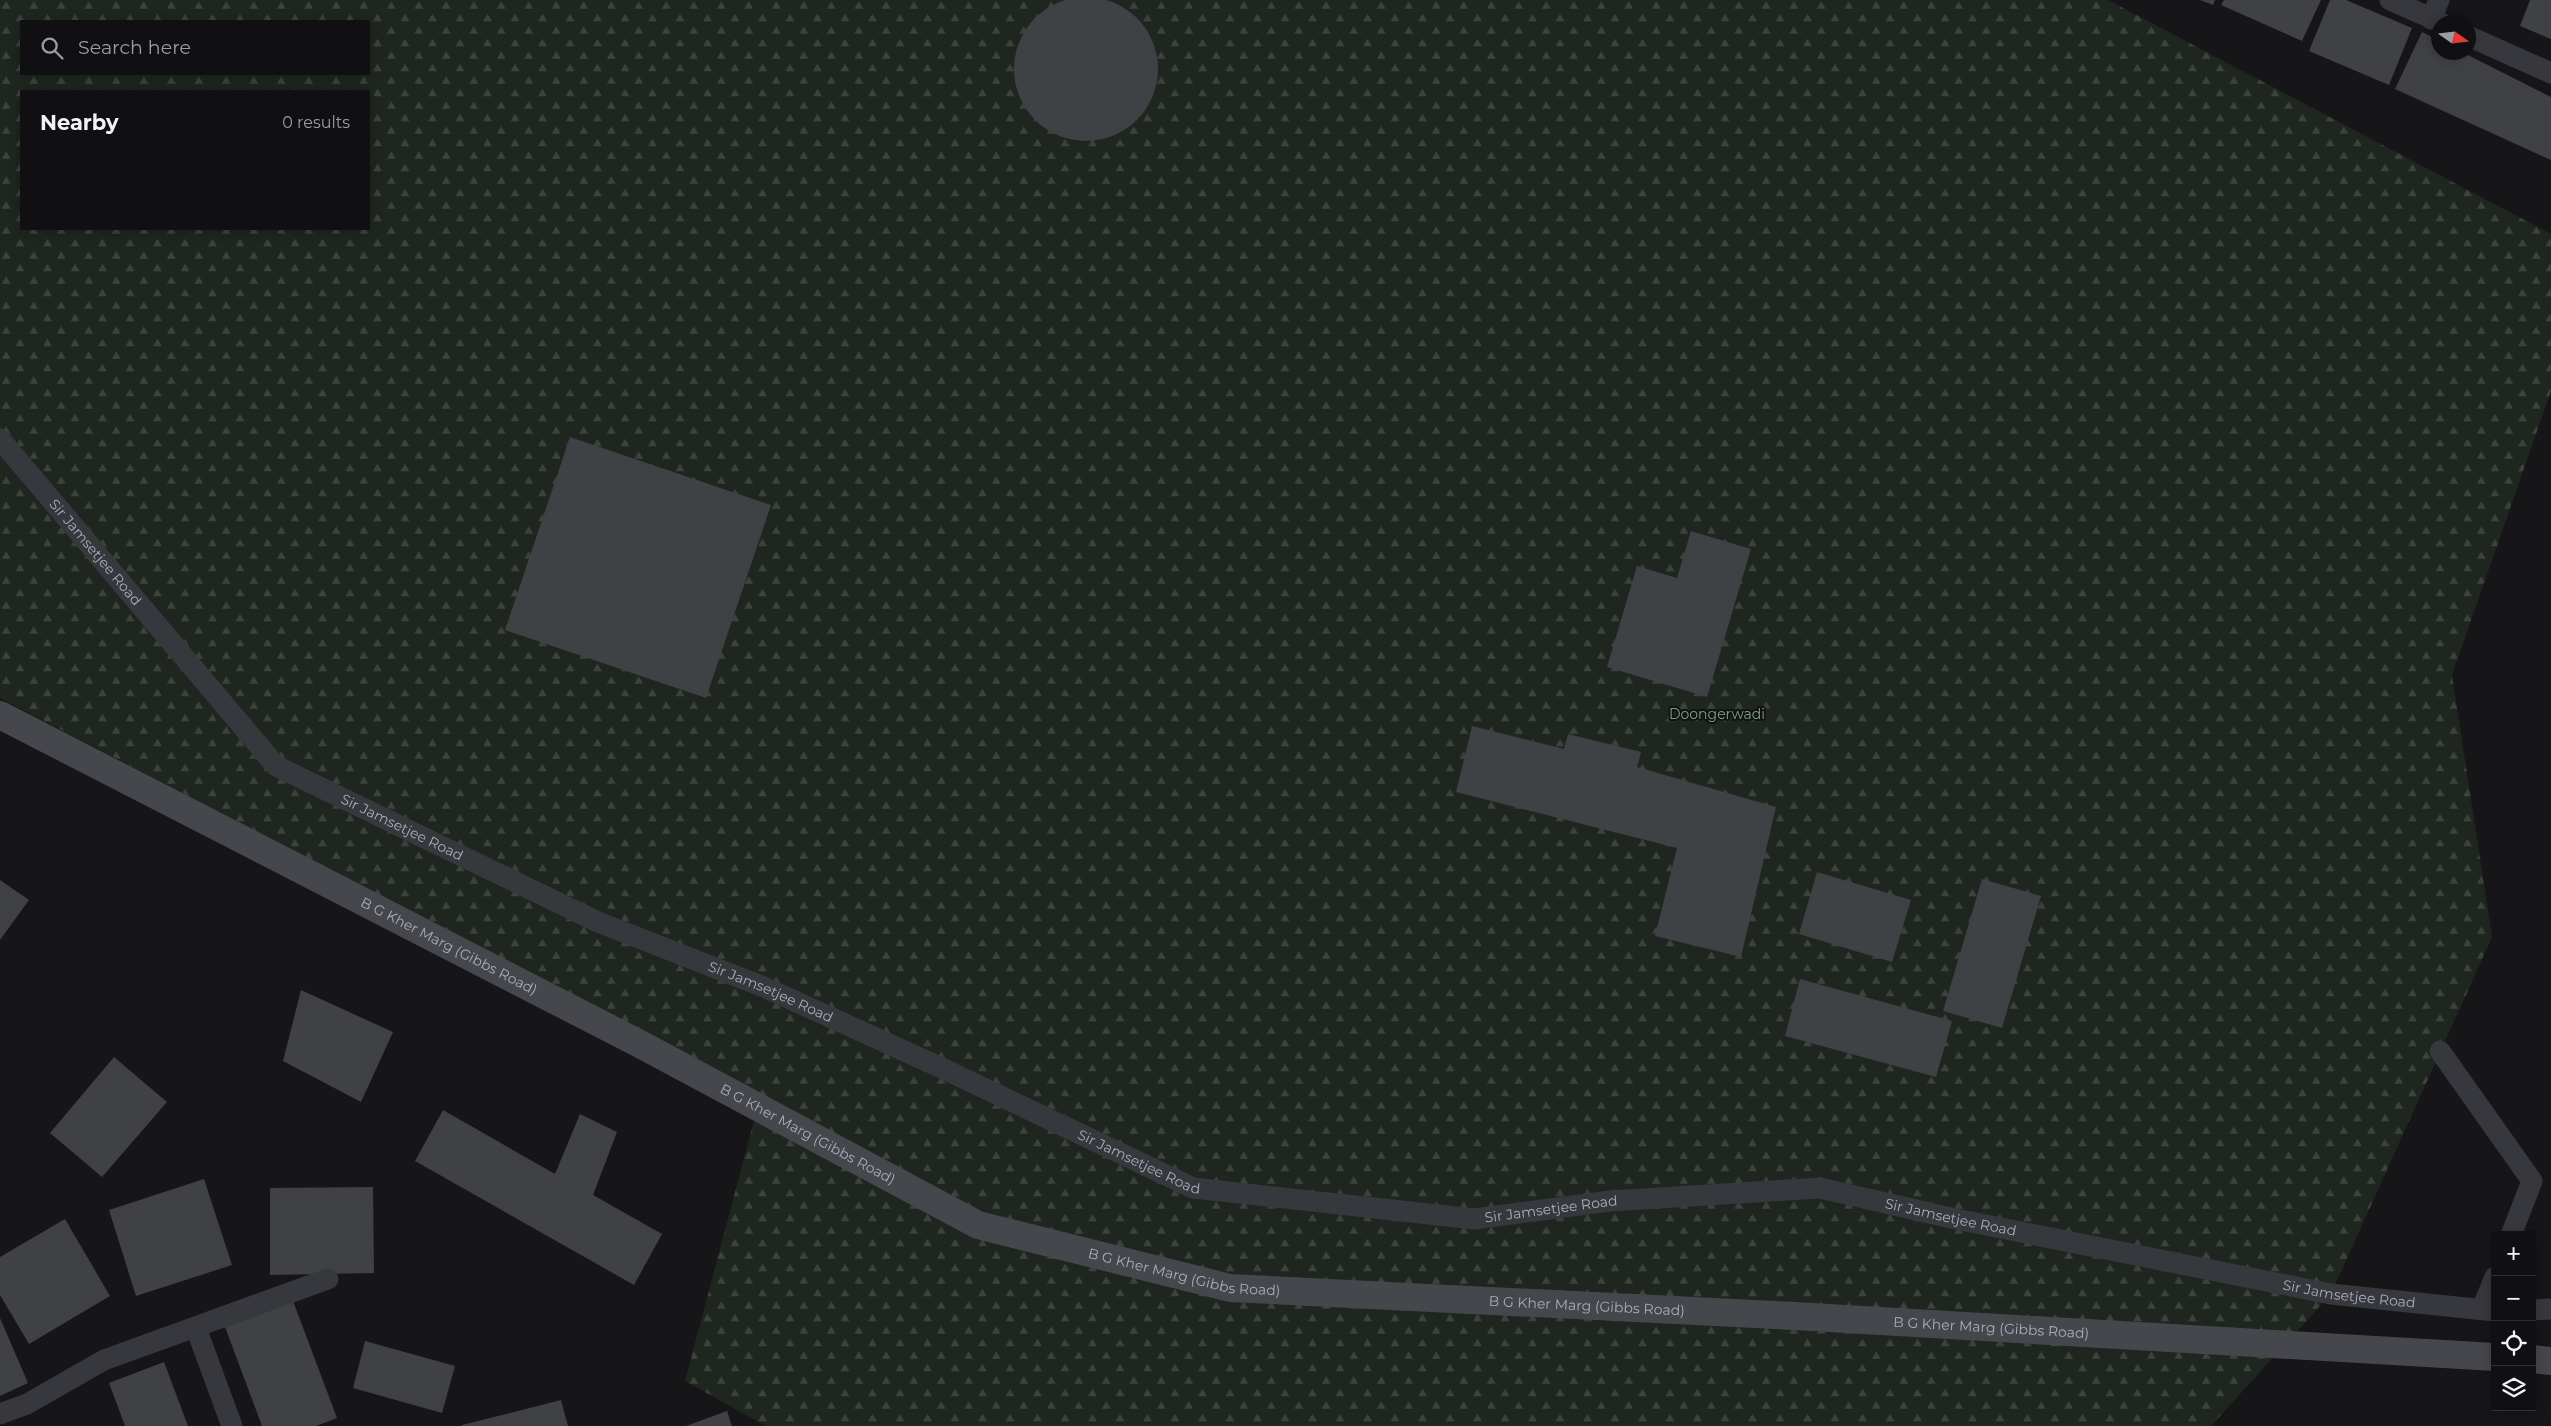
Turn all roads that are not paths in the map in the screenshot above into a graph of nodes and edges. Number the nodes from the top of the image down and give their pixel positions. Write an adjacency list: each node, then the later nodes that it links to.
1 (2390, 0): 2 (lane)
2 (2437, 14)
3 (2476, 40): 4 (lane)
4 (2551, 73)
5 (0, 439): 12 (lane, Sir Jamsetjee Road)
6 (0, 714): 15 (street, B G Kher Marg (Gibbs Road))
7 (2440, 1051): 8 (lane)
8 (2513, 1231)
9 (328, 1279): 14 (lane)
10 (2491, 1296): 12 (lane)
11 (2551, 1309): 13 (lane)
12 (2488, 1310)
13 (2536, 1310)
14 (196, 1328): 18 (lane); 19 (lane)
15 (2491, 1357)
16 (2536, 1360): 17 (street)
17 (2551, 1361)
18 (0, 1414)
19 (232, 1426)

